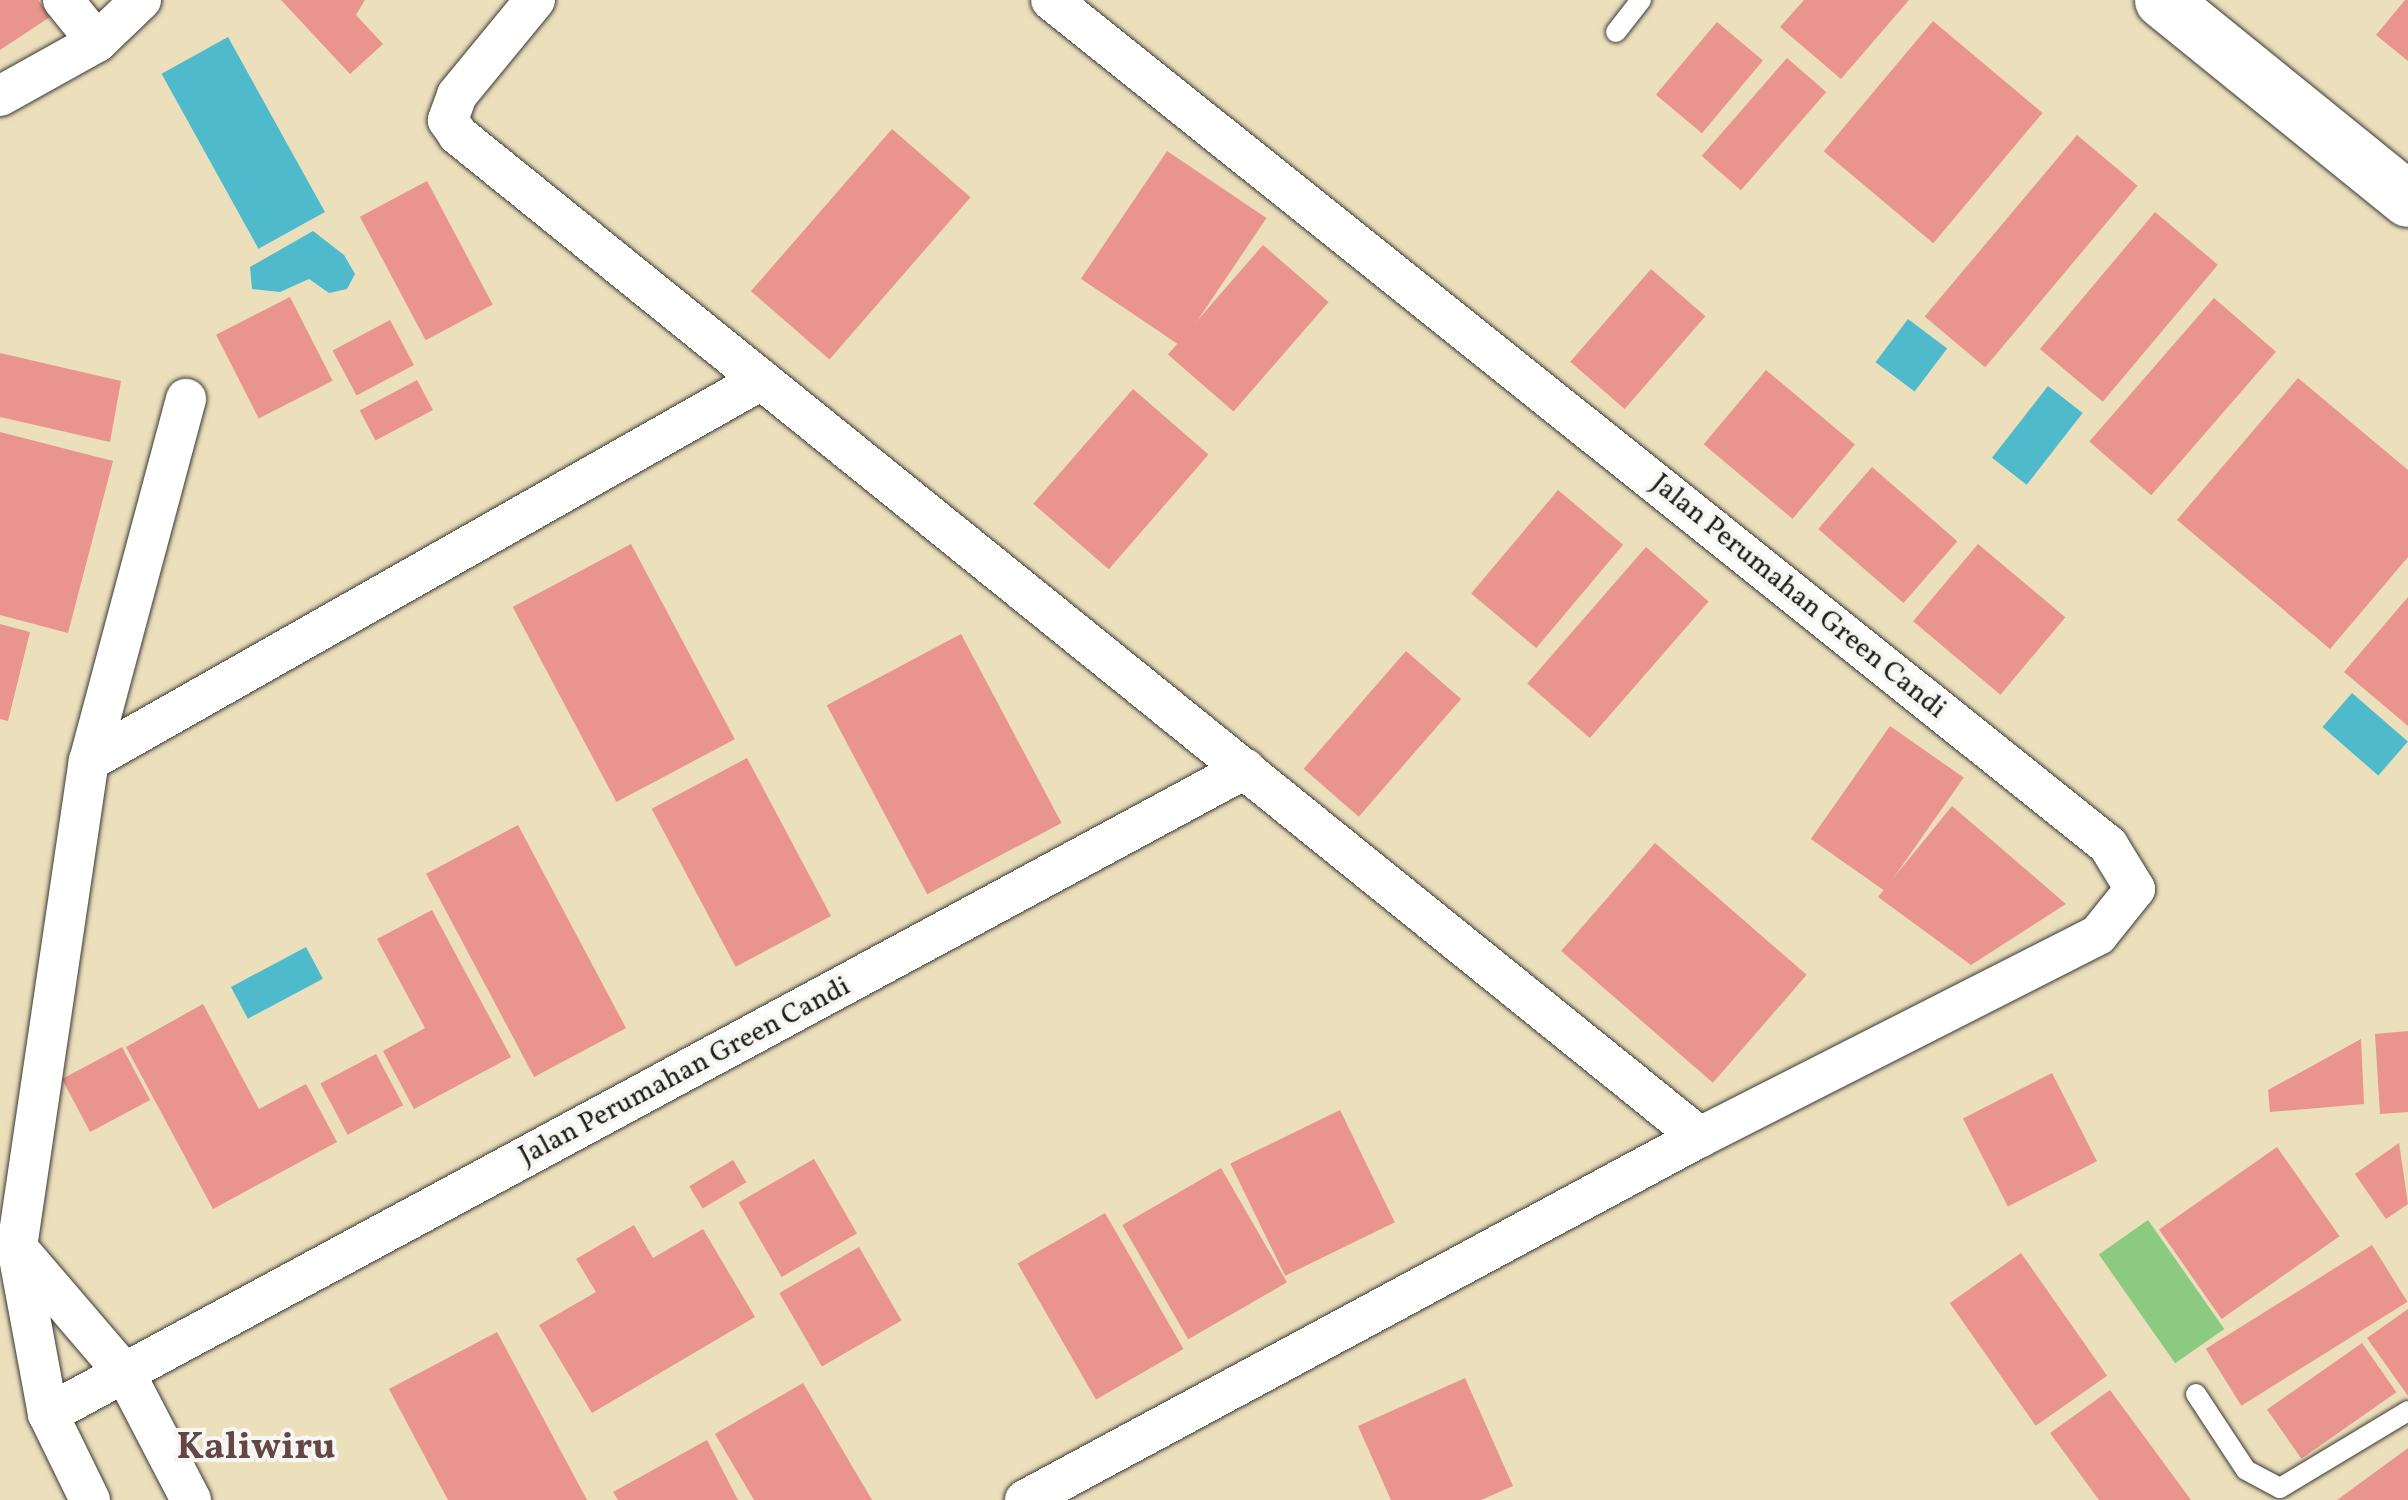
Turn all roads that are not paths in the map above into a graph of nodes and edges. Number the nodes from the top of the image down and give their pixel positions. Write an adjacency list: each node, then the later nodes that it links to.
1 (63, 0): 8 (street)
2 (141, 0): 8 (street)
3 (535, 0): 11 (street)
4 (1051, 0): 15 (street, Jalan Perumahan Green Candi)
5 (1641, 0): 7 (lane)
6 (2162, 0): 10 (highway)
7 (1616, 32)
8 (98, 42): 9 (street)
9 (0, 96)
10 (2408, 199)
11 (756, 383): 13 (street); 14 (street)
12 (186, 399): 13 (street)
13 (89, 761): 16 (street)
14 (1245, 770): 15 (street); 17 (street, Jalan Perumahan Green Candi)
15 (1700, 1137): 23 (street, Jalan Perumahan Green Candi)
16 (17, 1247): 17 (street); 20 (street)
17 (126, 1375): 20 (street, Jalan Perumahan Green Candi); 22 (street)
18 (2196, 1394): 19 (lane)
19 (2408, 1411)
20 (48, 1414): 21 (street)
21 (90, 1500)
22 (191, 1500)
23 (1025, 1500)

